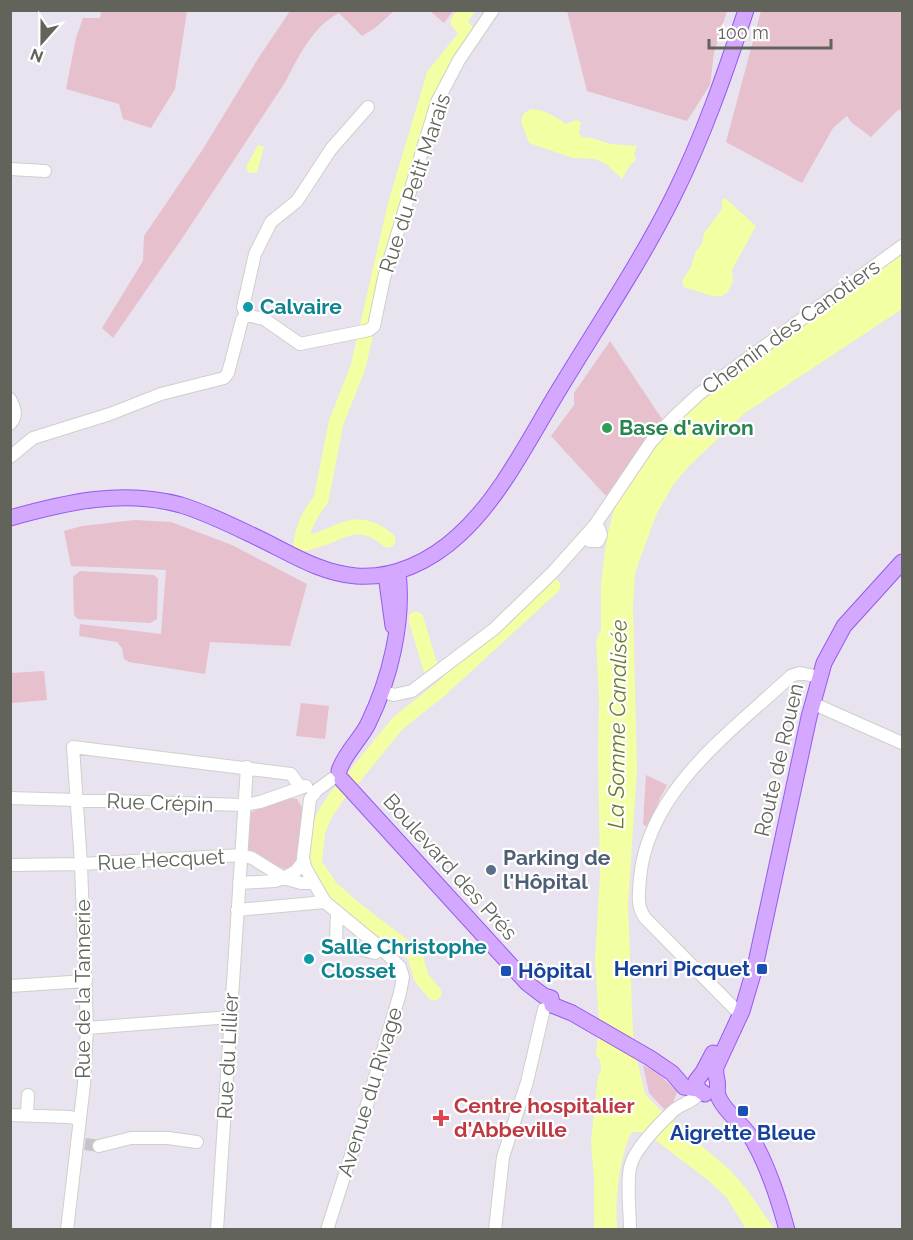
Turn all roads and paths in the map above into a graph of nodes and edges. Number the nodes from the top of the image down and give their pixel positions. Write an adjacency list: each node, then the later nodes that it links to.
1 (493, 10): 7 (street, Rue du Petit Marais)
2 (746, 10): 13 (main road)
3 (368, 107): 7 (street)
4 (10, 169): 5 (street)
5 (45, 171)
6 (903, 246): 18 (street, Chemin des Canotiers)
7 (246, 315): 10 (street)
8 (10, 399): 9 (street)
9 (10, 424)
10 (10, 457)
11 (10, 518): 14 (main road)
12 (903, 562): 17 (main road, Route de Rouen)
13 (392, 574): 14 (main road); 15 (main road); 16 (main road)
14 (357, 576): 15 (main road)
15 (389, 603): 16 (main road)
16 (394, 636): 18 (main road)
17 (819, 677): 19 (main road, Route de Rouen); 42 (street)
18 (382, 691): 22 (main road)
19 (812, 704): 20 (street); 42 (main road, Route de Rouen)
20 (903, 742)
21 (248, 767): 23 (street); 25 (street, Rue de la Tannerie); 27 (street, Rue du Lillier)
22 (335, 778): 23 (street, Rue Crépin); 26 (street); 41 (main road, Boulevard des Prés)
23 (296, 789): 26 (street); 27 (street, Rue Crépin)
24 (10, 798): 25 (street, Rue Crépin)
25 (77, 800): 27 (street, Rue Crépin); 31 (street, Rue de la Tannerie)
26 (309, 804): 29 (street)
27 (244, 805): 28 (street, Rue du Lillier)
28 (242, 855): 31 (street, Rue Hecquet); 32 (street); 33 (street, Rue du Lillier)
29 (303, 862): 32 (street); 34 (street, Avenue du Rivage)
30 (10, 864): 31 (street, Rue Hecquet)
31 (81, 864): 39 (street, Rue de la Tannerie)
32 (284, 878): 33 (street); 34 (street)
33 (239, 883): 36 (street, Rue du Lillier)
34 (312, 883): 35 (street, Avenue du Rivage)
35 (325, 902): 36 (street); 37 (street, Avenue du Rivage)
36 (237, 910): 43 (street, Rue du Lillier)
37 (337, 912): 38 (street, Avenue du Rivage); 38 (street)
38 (382, 949): 54 (street, Avenue du Rivage)
39 (86, 981): 40 (street); 44 (street, Rue de la Tannerie)
40 (10, 986)
41 (545, 1003): 45 (main road, Boulevard des Prés); 55 (street)
42 (739, 1012): 45 (main road, Route de Rouen)
43 (230, 1017): 44 (street); 53 (street, Rue du Lillier)
44 (87, 1028): 49 (street, Rue de la Tannerie)
45 (702, 1085): 56 (street); 57 (main road, Boulevard des Prés)
46 (28, 1095): 48 (street)
47 (10, 1115): 48 (street)
48 (27, 1115): 49 (street)
49 (80, 1119): 52 (street, Rue de la Tannerie)
50 (197, 1142): 51 (street)
51 (99, 1146)
52 (67, 1230)
53 (218, 1230)
54 (327, 1230)
55 (495, 1230)
56 (630, 1230)
57 (787, 1230)

